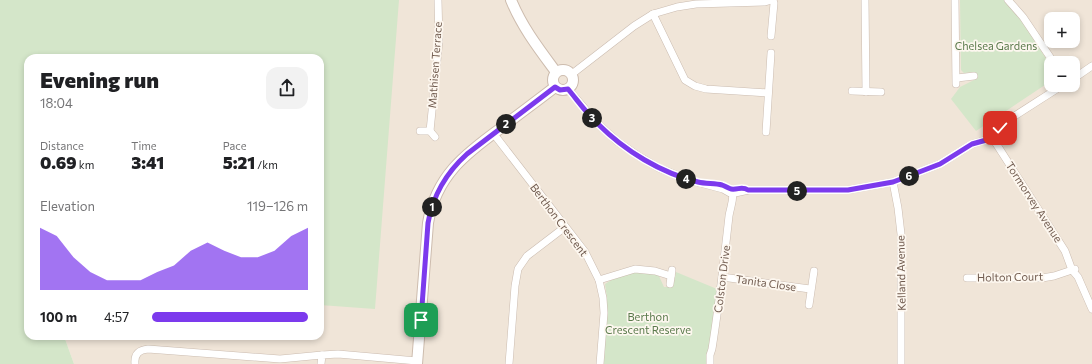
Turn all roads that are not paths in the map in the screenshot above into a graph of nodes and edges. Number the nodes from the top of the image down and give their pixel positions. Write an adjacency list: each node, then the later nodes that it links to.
1 (438, 0): 23 (street, Mathisen Terrace)
2 (511, 0): 12 (street)
3 (772, 0): 7 (street); 8 (street)
4 (865, 0): 19 (street)
5 (956, 0): 15 (street)
6 (1008, 0): 10 (street)
7 (653, 14): 13 (street); 22 (street)
8 (771, 36)
9 (771, 53): 22 (street)
10 (1049, 56)
11 (1092, 66): 14 (street)
12 (556, 72): 13 (street); 16 (street)
13 (572, 74): 17 (street)
14 (1080, 74)
15 (974, 76)
16 (555, 87): 17 (street); 25 (street)
17 (568, 89): 28 (street)
18 (852, 91): 19 (street)
19 (866, 92): 20 (street)
20 (881, 92)
21 (1052, 92): 26 (street)
22 (768, 93): 24 (street)
23 (420, 131)
24 (766, 132)
25 (493, 133): 29 (street, Berthon Crescent); 41 (street)
26 (991, 136): 27 (street); 30 (street, Tormorvey Avenue)
27 (893, 182): 28 (street); 48 (street, Kelland Avenue)
28 (732, 192): 32 (street, Colston Drive)
29 (565, 227): 34 (street, Berthon Crescent); 44 (street)
30 (1073, 269): 33 (street, Holton Court); 38 (street, Tormorvey Avenue)
31 (814, 271): 36 (street, Tanita Close)
32 (722, 277): 36 (street, Tanita Close); 39 (street, Colston Drive)
33 (968, 278)
34 (599, 280): 35 (street); 45 (street, Berthon Crescent)
35 (670, 284)
36 (810, 289): 37 (street, Tanita Close)
37 (809, 305)
38 (1092, 309)
39 (712, 349): 46 (street, Colston Drive); 47 (street, Colston Drive)
40 (322, 356): 41 (street); 42 (street); 43 (street)
41 (417, 362)
42 (134, 364)
43 (321, 364)
44 (509, 364)
45 (600, 364)
46 (710, 364)
47 (714, 364)
48 (901, 364)

